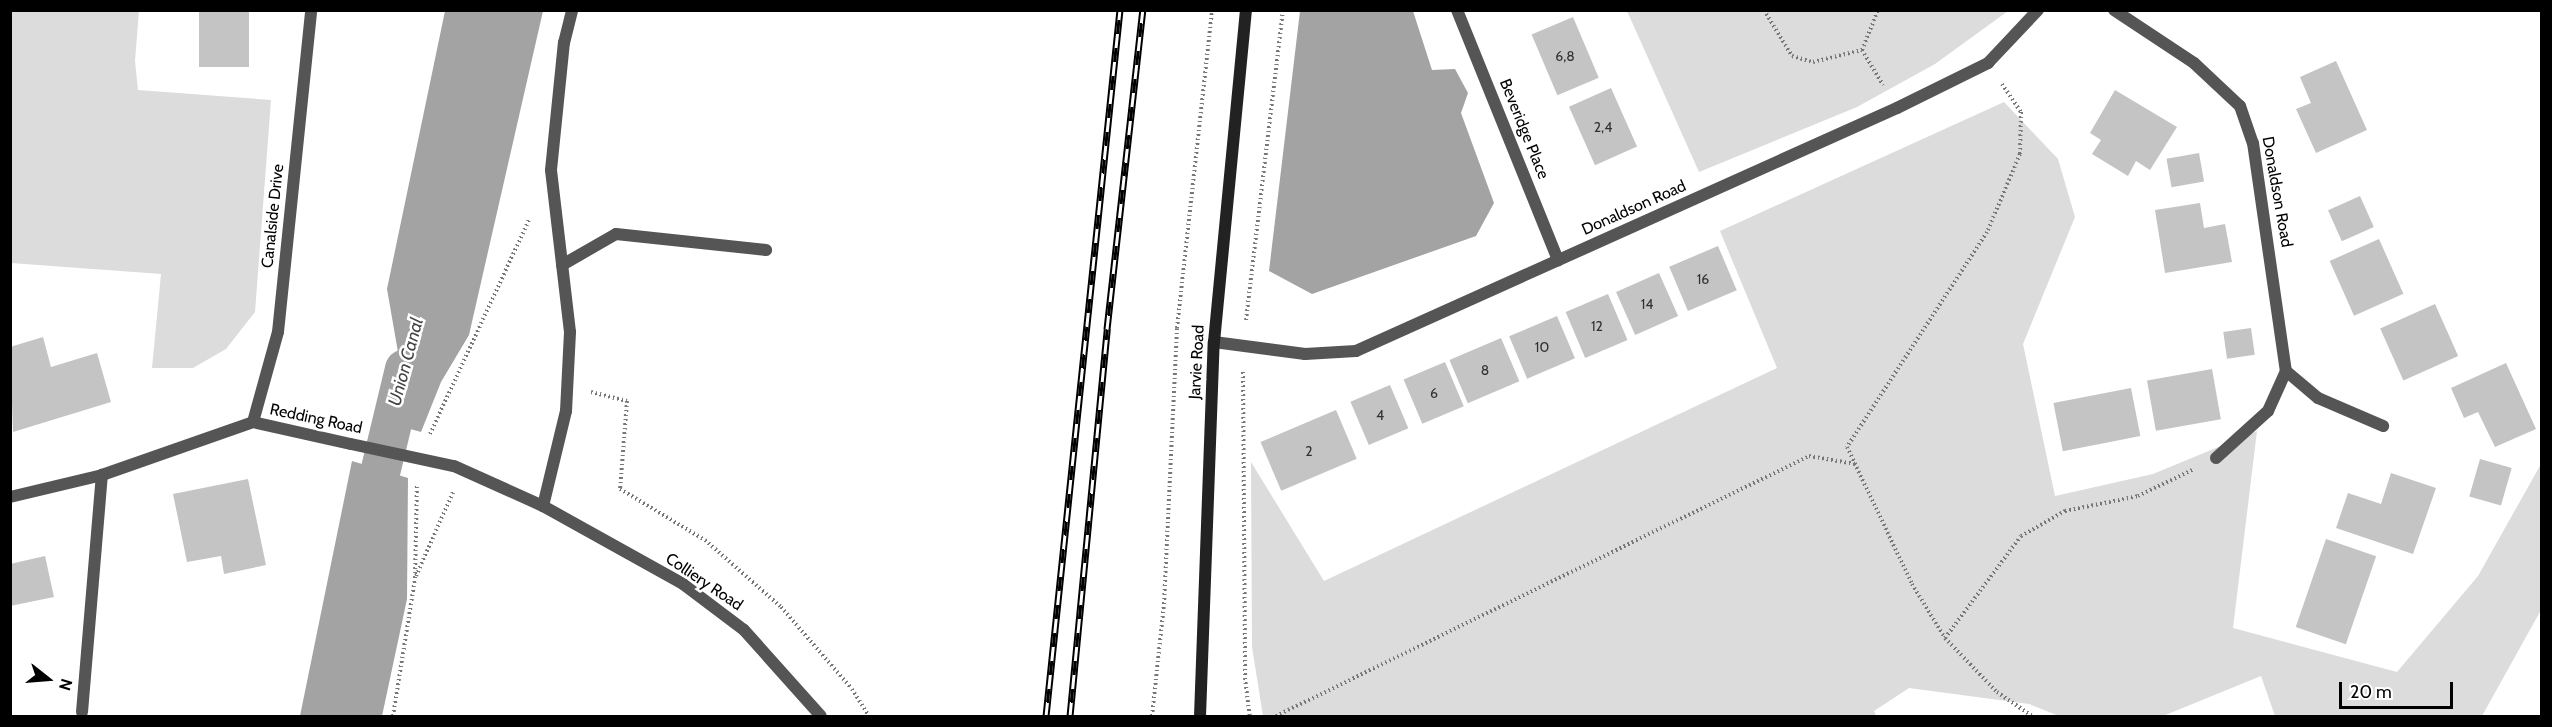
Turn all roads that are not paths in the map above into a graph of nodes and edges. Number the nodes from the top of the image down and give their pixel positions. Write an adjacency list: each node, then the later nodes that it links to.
1 (311, 10): 12 (street, Canalside Drive)
2 (572, 10): 9 (street)
3 (1246, 10): 10 (street, Jarvie Road)
4 (1457, 10): 8 (street, Beveridge Place)
5 (2038, 10): 8 (street, Donaldson Road)
6 (2114, 10): 11 (street, Donaldson Road)
7 (766, 250): 9 (street)
8 (1558, 260): 10 (street, Donaldson Road)
9 (562, 265): 17 (street)
10 (1214, 342): 20 (street, Jarvie Road)
11 (2286, 371): 13 (street); 14 (street)
12 (254, 422): 15 (street, Redding Road); 17 (street, Redding Road, bridge)
13 (2383, 426)
14 (2216, 458)
15 (102, 475): 16 (street, Redding Road); 18 (street)
16 (10, 497)
17 (543, 506): 19 (street, Colliery Road)
18 (82, 712)
19 (821, 717)
20 (1200, 717)

